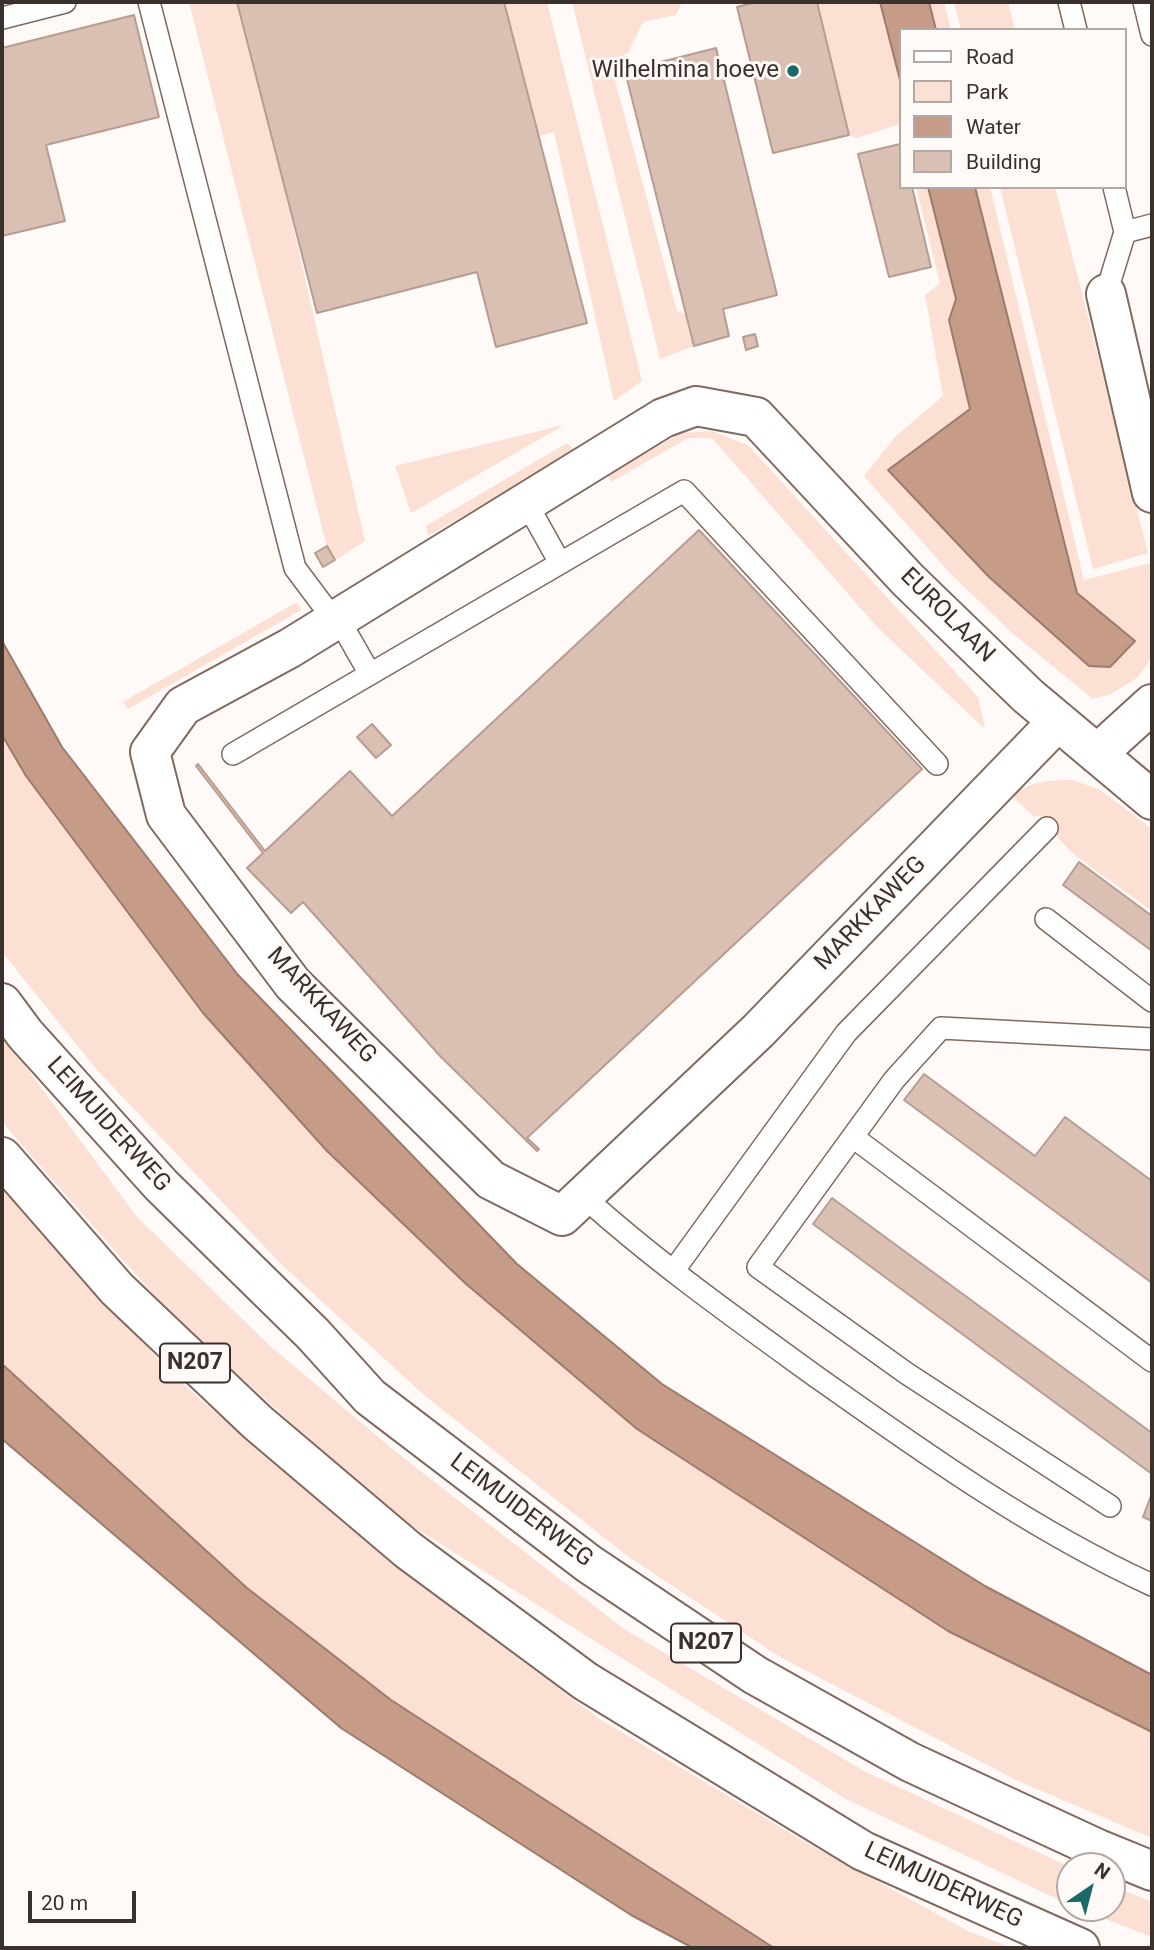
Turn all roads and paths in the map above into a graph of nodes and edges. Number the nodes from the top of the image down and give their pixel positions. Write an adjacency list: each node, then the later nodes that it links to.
1 (65, 2): 5 (lane)
2 (149, 2): 16 (lane)
3 (1069, 2): 6 (lane)
4 (1144, 2): 7 (lane)
5 (2, 18)
6 (1076, 28)
7 (1152, 35)
8 (1114, 189): 10 (lane)
9 (1152, 225): 10 (lane)
10 (1125, 232): 11 (lane)
11 (1106, 294): 13 (street)
12 (756, 417): 14 (street, MARKKAWEG); 19 (street, EUROLAAN)
13 (1152, 493)
14 (526, 502): 15 (lane); 16 (street, MARKKAWEG)
15 (559, 563): 17 (lane); 22 (lane)
16 (336, 619): 17 (lane); 31 (street, MARKKAWEG)
17 (370, 674): 20 (lane)
18 (1152, 704): 21 (street)
19 (1058, 721): 21 (street, EUROLAAN); 31 (street, MARKKAWEG)
20 (233, 754)
21 (1097, 754): 23 (street, EUROLAAN)
22 (937, 764)
23 (1152, 800)
24 (1047, 828): 32 (lane)
25 (1046, 919): 26 (lane)
26 (1152, 1001)
27 (2, 1003): 36 (street, LEIMUIDERWEG / N207)
28 (1152, 1038): 29 (lane)
29 (853, 1137): 33 (lane); 34 (lane)
30 (2, 1157): 37 (street, LEIMUIDERWEG / N207)
31 (583, 1196): 32 (lane)
32 (674, 1270): 35 (lane)
33 (1152, 1362)
34 (1110, 1506)
35 (1152, 1585)
36 (1152, 1871)
37 (1080, 1948)

